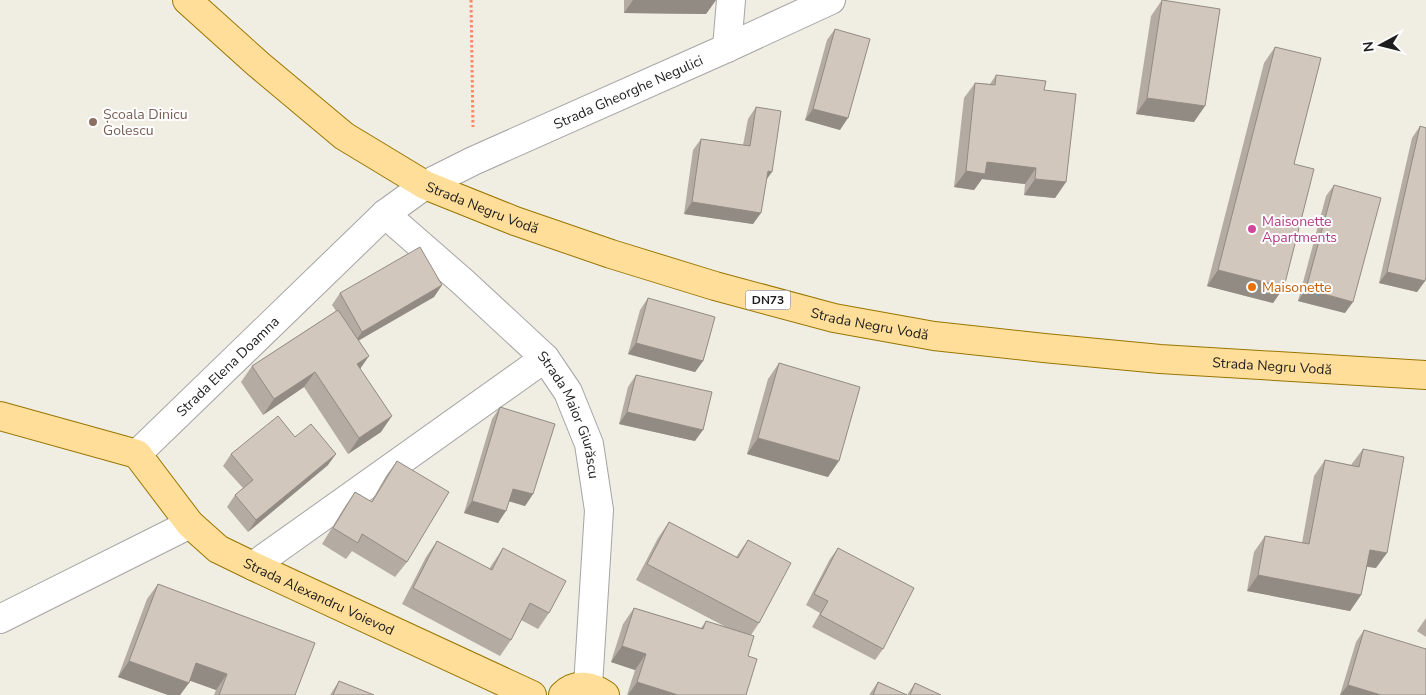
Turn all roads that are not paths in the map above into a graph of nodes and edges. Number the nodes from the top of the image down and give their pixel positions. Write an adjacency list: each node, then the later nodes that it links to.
1 (187, 0): 5 (main road, Strada Negru Vodă / DN73)
2 (731, 0): 4 (street)
3 (831, 0): 4 (street, Strada Gheorghe Negulici)
4 (727, 48): 5 (street, Strada Gheorghe Negulici)
5 (425, 185): 6 (street, Strada Elena Doamna); 8 (main road, Strada Negru Vodă / DN73)
6 (385, 214): 7 (street, Strada Maior Giurăscu); 10 (street, Strada Elena Doamna)
7 (545, 358): 12 (street); 14 (street, Strada Maior Giurăscu)
8 (1426, 375)
9 (0, 416): 10 (main road)
10 (137, 454): 11 (main road, Strada Alexandru Voievod)
11 (190, 524): 12 (main road, Strada Alexandru Voievod); 13 (street)
12 (252, 566): 15 (main road, Strada Alexandru Voievod)
13 (0, 619)
14 (585, 692)
15 (532, 695)

